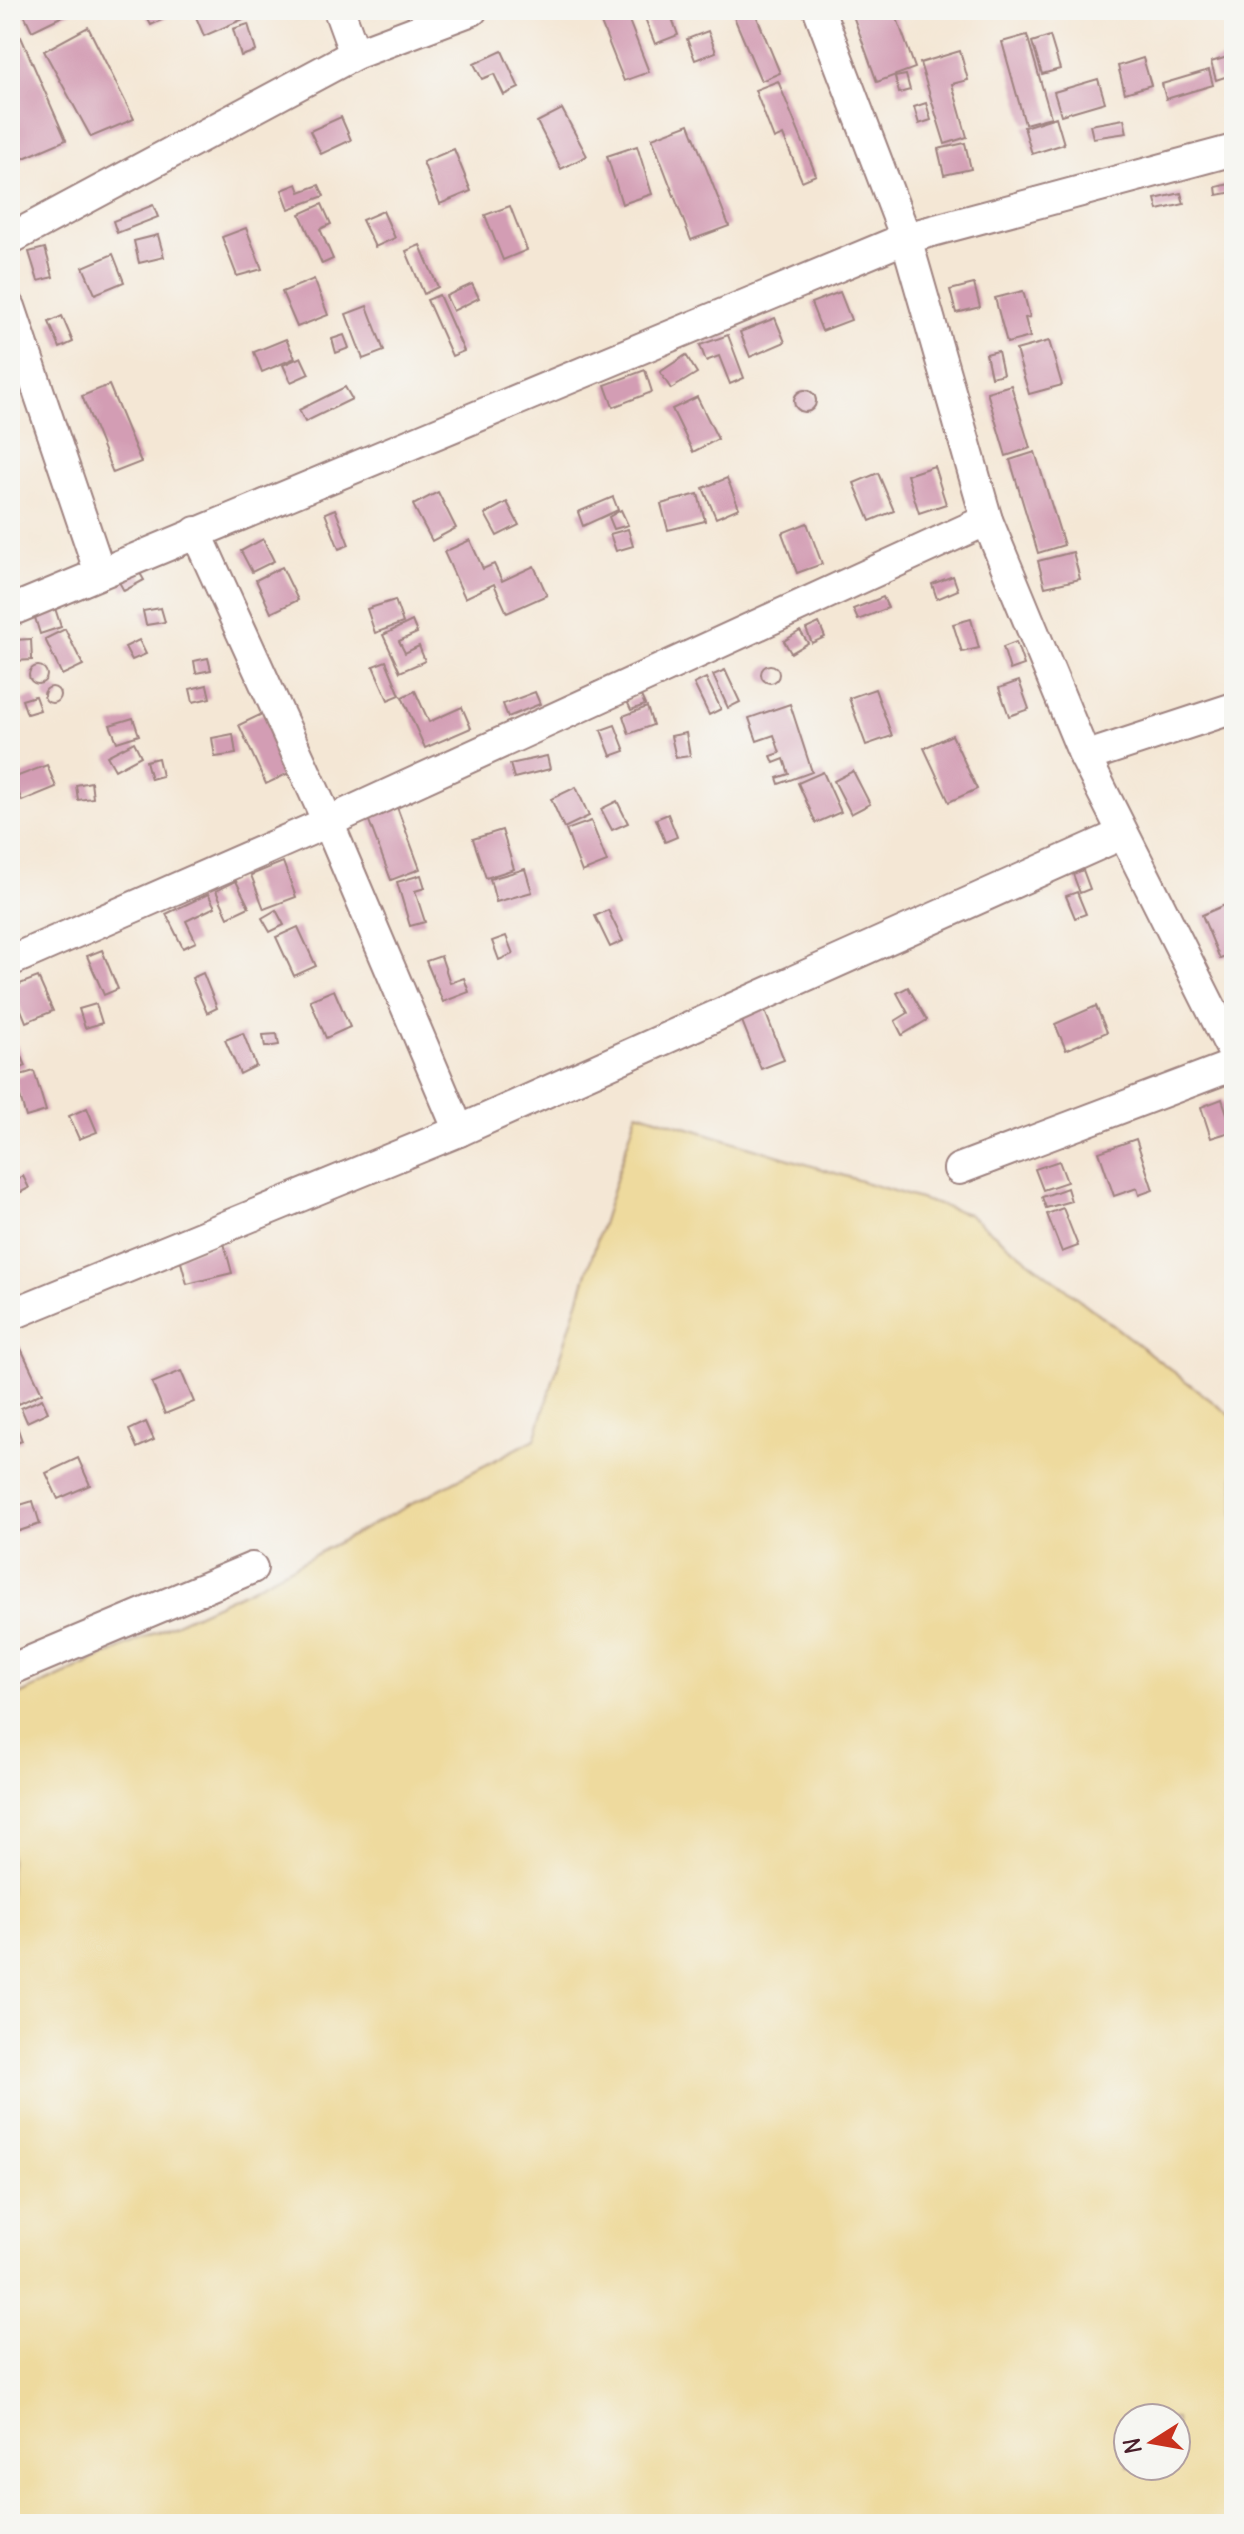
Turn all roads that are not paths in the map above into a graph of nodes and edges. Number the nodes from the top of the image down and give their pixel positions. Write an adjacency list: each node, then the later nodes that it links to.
1 (339, 10): 4 (street)
2 (472, 10): 4 (street)
3 (819, 10): 6 (street)
4 (355, 54): 7 (street)
5 (1234, 150): 6 (street)
6 (906, 238): 9 (street); 10 (street)
7 (10, 239)
8 (10, 307): 11 (street)
9 (987, 520): 14 (street); 15 (street)
10 (196, 532): 11 (street); 15 (street)
11 (100, 573): 12 (street)
12 (10, 611)
13 (1234, 708): 14 (street)
14 (1085, 757): 16 (street)
15 (328, 822): 17 (street); 20 (street)
16 (1122, 834): 18 (street); 20 (street)
17 (10, 961)
18 (1234, 1054)
19 (1234, 1065): 21 (street)
20 (459, 1131): 22 (street)
21 (959, 1169)
22 (10, 1315)
23 (252, 1568): 24 (street)
24 (10, 1670)

